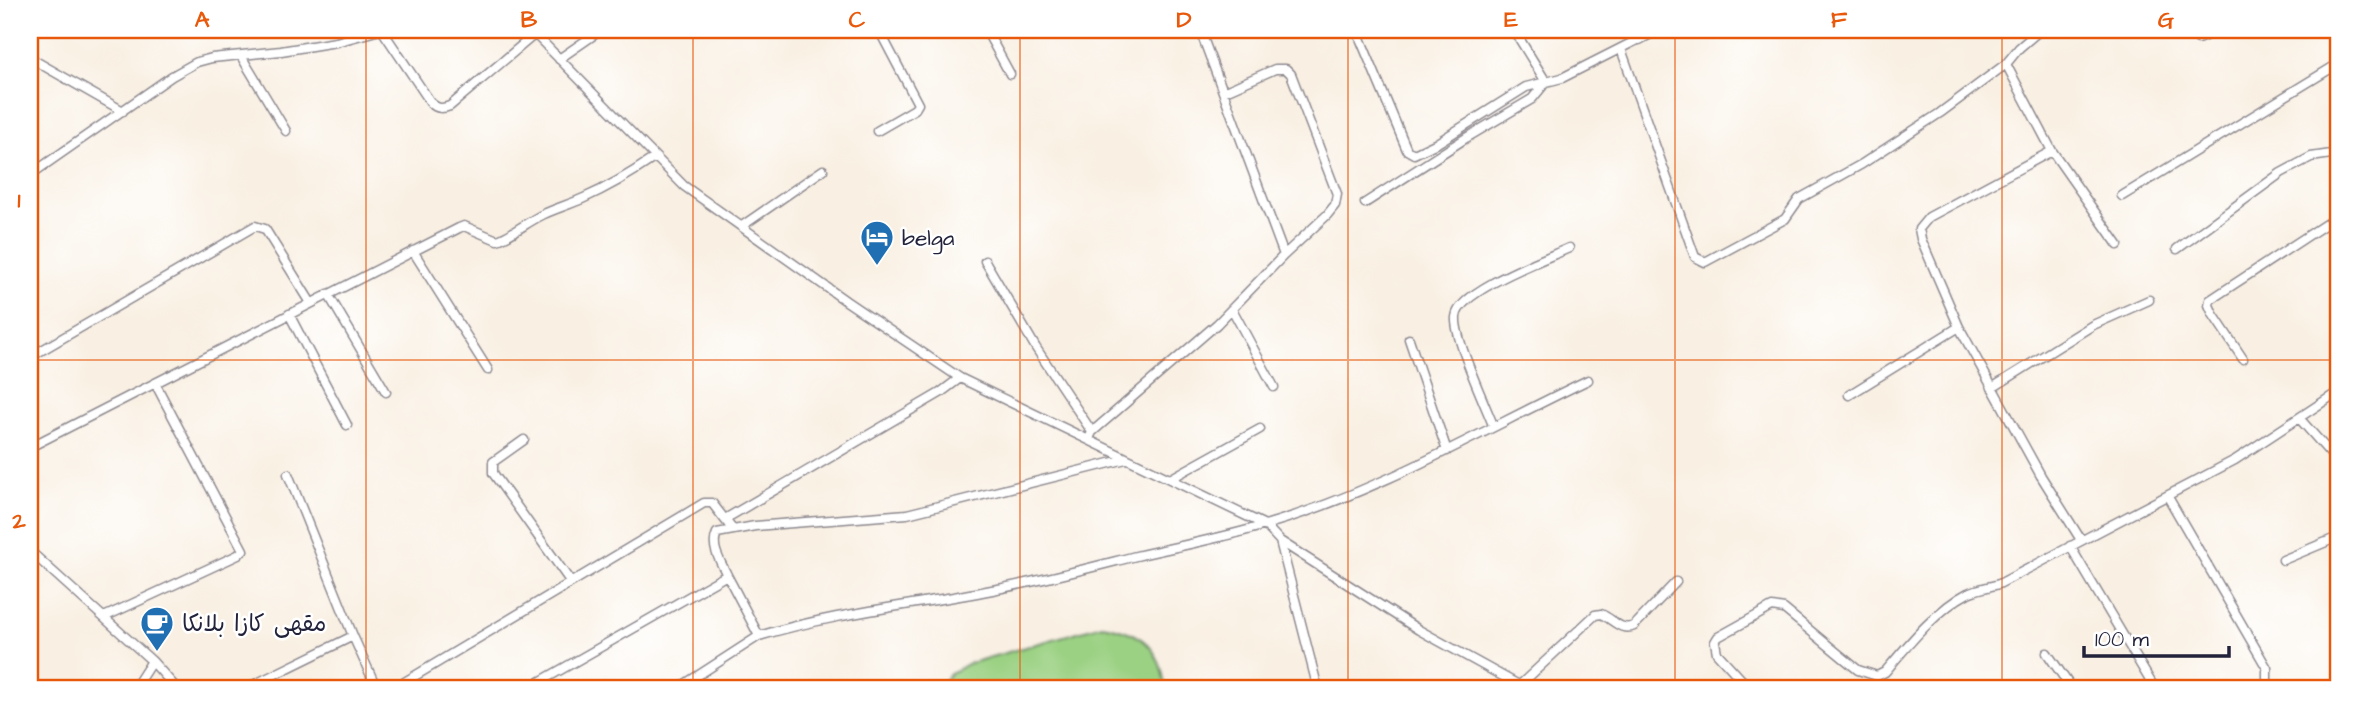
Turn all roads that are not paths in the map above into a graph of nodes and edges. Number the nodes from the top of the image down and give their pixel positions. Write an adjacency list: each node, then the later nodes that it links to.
1 (381, 30): 11 (street); 15 (street)
2 (601, 30): 17 (street)
3 (879, 30): 25 (street)
4 (986, 30): 20 (street)
5 (1200, 30): 22 (street)
6 (1514, 30): 21 (street)
7 (1656, 30): 12 (street)
8 (2040, 30): 18 (street)
9 (2219, 30): 13 (street)
10 (1357, 31): 21 (street)
11 (533, 32): 17 (street)
12 (1637, 34): 14 (street)
13 (2198, 39)
14 (1621, 49): 18 (street); 21 (street)
15 (241, 57): 23 (street); 24 (street)
16 (30, 58): 23 (street)
17 (559, 59): 28 (street)
18 (2006, 64): 26 (street)
19 (2338, 64): 31 (street)
20 (1010, 74)
21 (1546, 82): 32 (street)
22 (1223, 92): 39 (street); 39 (street)
23 (123, 111): 30 (street)
24 (286, 131)
25 (877, 131)
26 (2052, 151): 35 (street); 46 (street)
27 (2338, 153): 37 (street)
28 (654, 158): 34 (street); 38 (street)
29 (823, 170): 34 (street)
30 (30, 175)
31 (2122, 196)
32 (1365, 203)
33 (2338, 216): 49 (street)
34 (742, 226): 51 (street)
35 (2118, 245)
36 (1569, 248): 61 (street)
37 (2177, 249)
38 (413, 251): 41 (street); 50 (street)
39 (1284, 255): 44 (street)
40 (985, 261): 63 (street)
41 (328, 294): 43 (street); 56 (street)
42 (2149, 300): 55 (street)
43 (311, 303): 45 (street); 48 (street)
44 (1232, 309): 54 (street); 63 (street)
45 (289, 314): 53 (street); 60 (street)
46 (1959, 327): 55 (street); 58 (street)
47 (1409, 340): 66 (street)
48 (30, 357)
49 (2243, 359)
50 (488, 370)
51 (960, 377): 63 (street); 72 (street)
52 (1588, 380): 61 (street)
53 (155, 383): 65 (street); 84 (street)
54 (1274, 387)
55 (1992, 388): 76 (street)
56 (386, 392)
57 (2338, 392): 59 (street)
58 (1849, 395)
59 (2299, 418): 68 (street); 71 (street)
60 (348, 425)
61 (1493, 425): 66 (street)
62 (1260, 429): 70 (street)
63 (1091, 435): 67 (street)
64 (524, 440): 82 (street)
65 (30, 447)
66 (1447, 451): 73 (street)
67 (1126, 459): 70 (street); 74 (street)
68 (2338, 462)
69 (289, 474): 85 (street)
70 (1170, 479): 73 (street)
71 (2168, 497): 76 (street); 101 (street)
72 (725, 519): 74 (street); 82 (street)
73 (1265, 526): 77 (street); 86 (street)
74 (733, 530): 81 (street)
75 (2338, 537): 80 (street)
76 (2081, 540): 78 (street)
77 (1280, 541): 89 (street); 97 (street)
78 (2070, 546): 98 (street); 100 (street)
79 (30, 551): 84 (street)
80 (2283, 560)
81 (727, 575): 86 (street); 95 (street)
82 (570, 581): 94 (street)
83 (1676, 582): 89 (street)
84 (104, 617): 88 (street)
85 (353, 636): 92 (street); 93 (street)
86 (759, 636): 96 (street)
87 (2047, 653): 99 (street)
88 (152, 661): 90 (street); 91 (street)
89 (1523, 687)
90 (134, 689)
91 (177, 689)
92 (245, 689)
93 (377, 689)
94 (393, 689)
95 (527, 689)
96 (677, 689)
97 (1318, 689)
98 (1750, 689)
99 (2072, 689)
100 (2155, 689)
101 (2259, 689)

